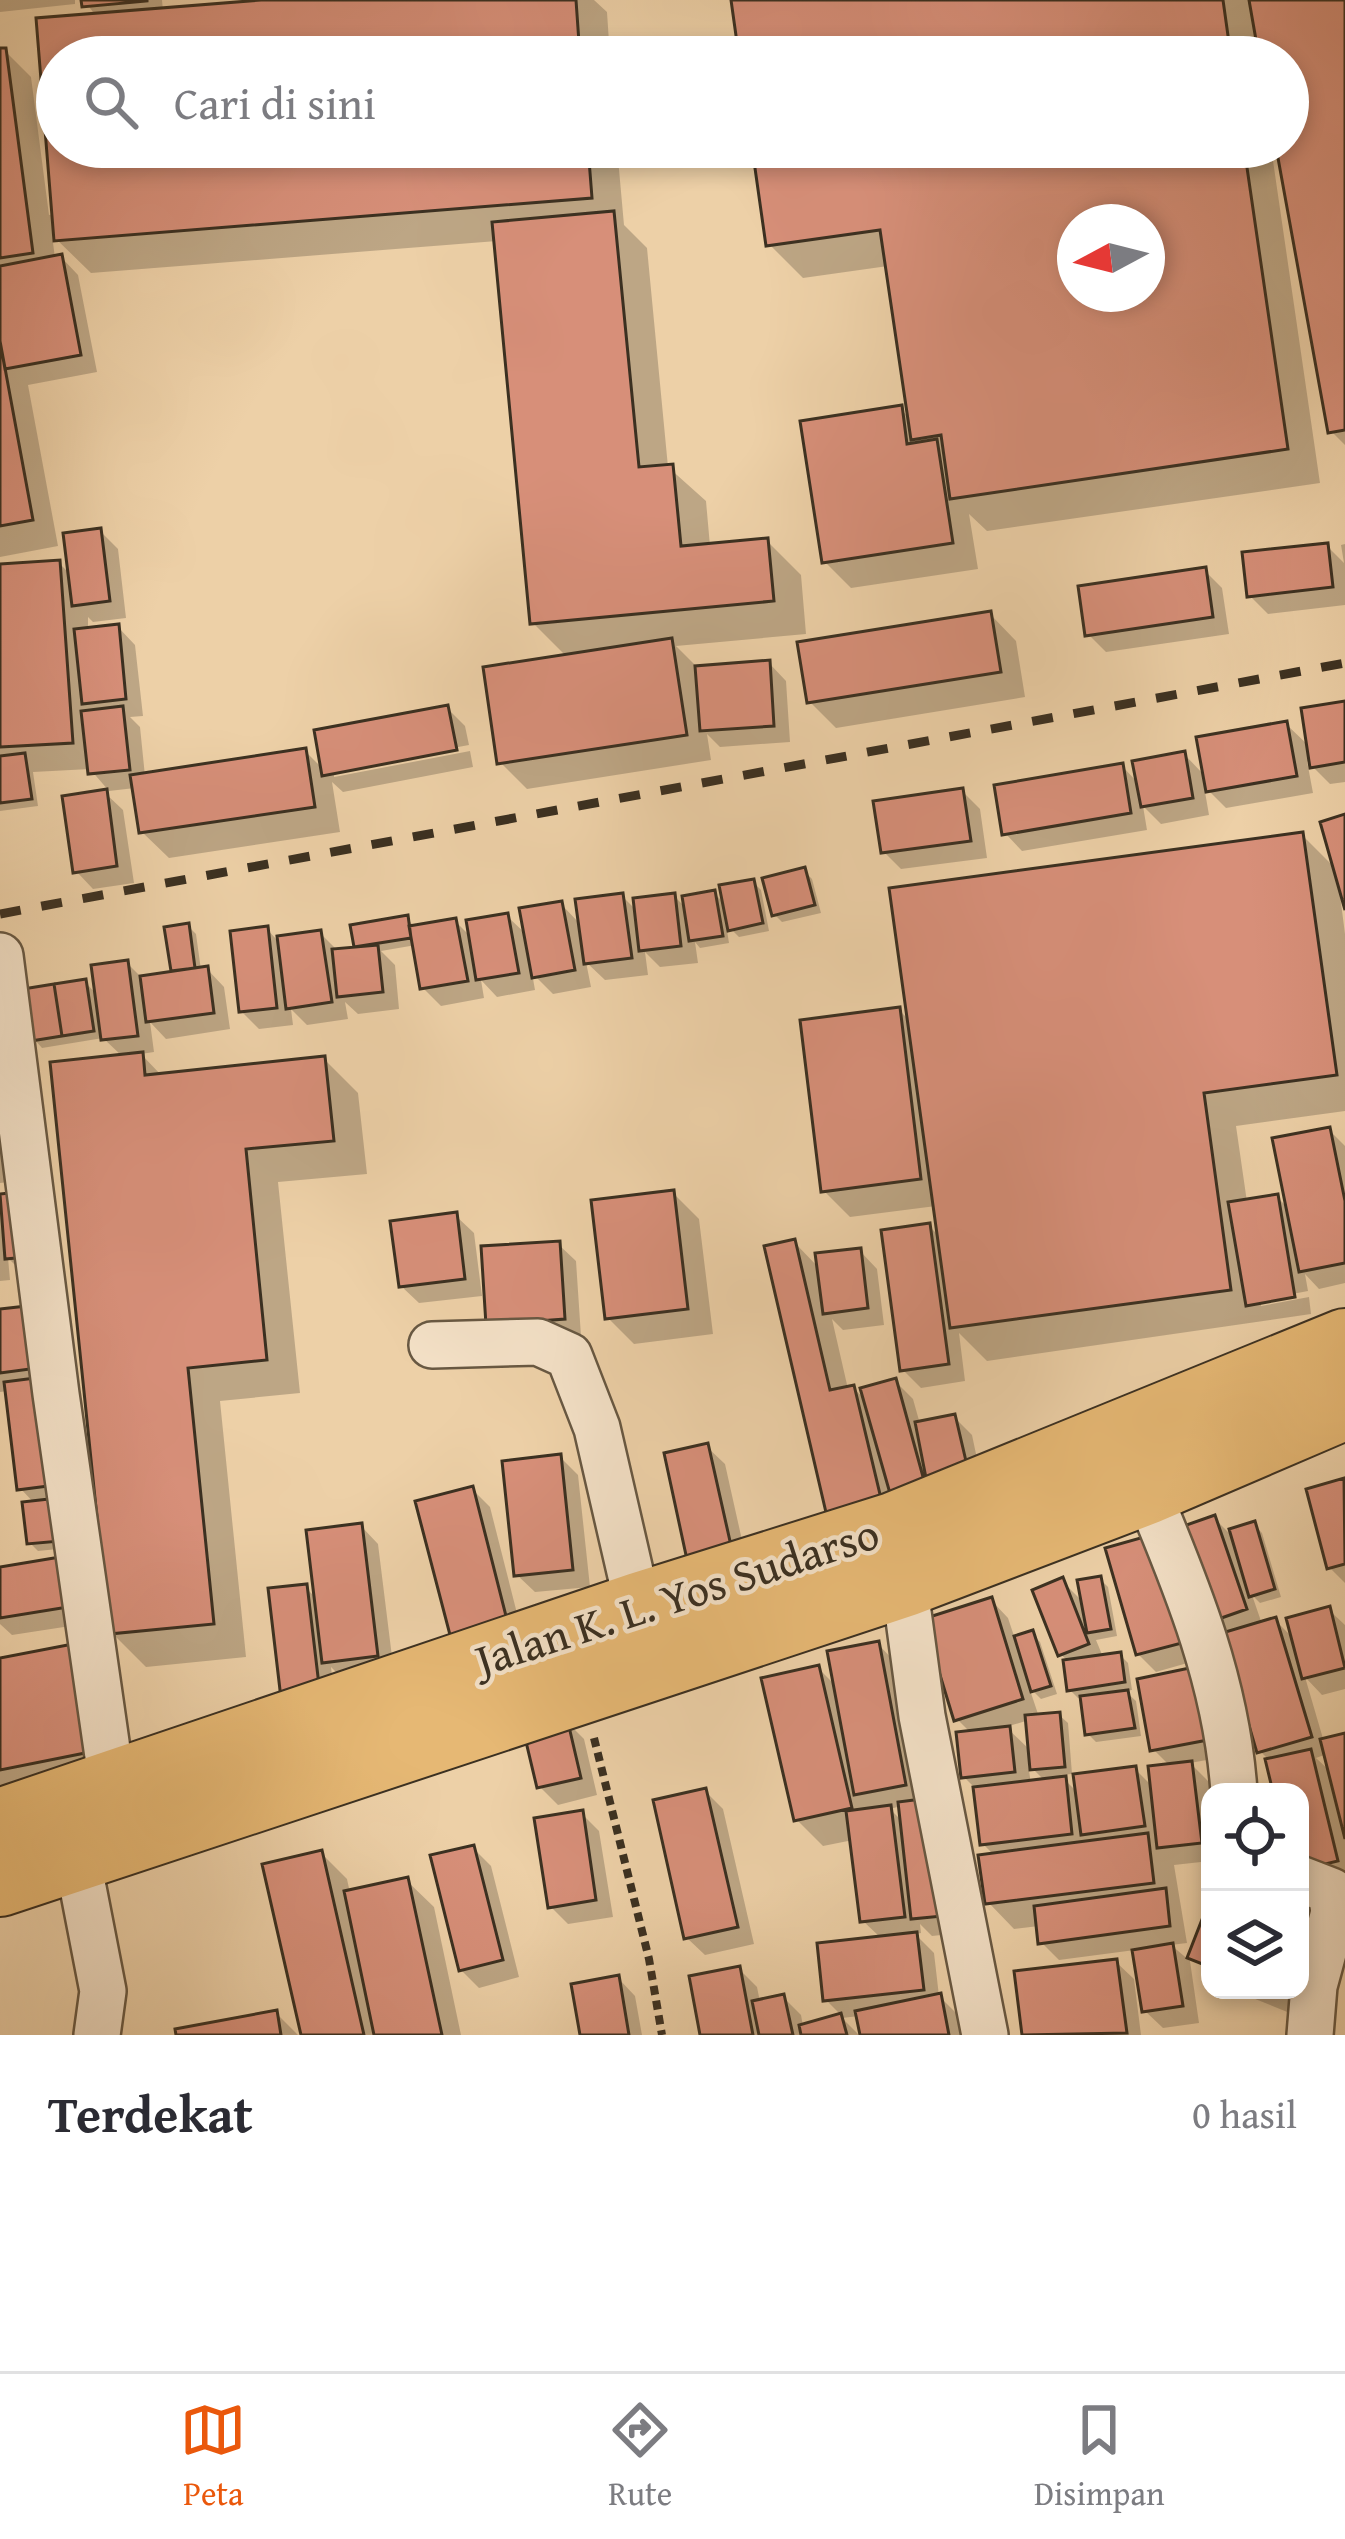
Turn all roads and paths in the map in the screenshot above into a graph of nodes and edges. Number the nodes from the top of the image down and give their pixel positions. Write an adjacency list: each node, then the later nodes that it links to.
1 (0, 956): 10 (street)
2 (1345, 1342): 6 (highway, Jalan K. L. Yos Sudarso)
3 (432, 1345): 7 (street)
4 (1345, 1406): 5 (highway, Jalan K. L. Yos Sudarso)
5 (1147, 1491): 6 (highway, Jalan K. L. Yos Sudarso); 9 (street)
6 (899, 1554): 7 (highway, Jalan K. L. Yos Sudarso); 8 (highway, Jalan K. L. Yos Sudarso); 16 (street)
7 (638, 1606): 10 (highway, Jalan K. L. Yos Sudarso)
8 (582, 1691): 10 (highway, Jalan K. L. Yos Sudarso); 15 (path)
9 (1233, 1783)
10 (85, 1814): 11 (highway, Jalan K. L. Yos Sudarso); 13 (highway, Jalan K. L. Yos Sudarso); 14 (street)
11 (0, 1822)
12 (1309, 1882): 17 (street)
13 (0, 1883)
14 (97, 2035)
15 (662, 2035)
16 (985, 2035)
17 (1310, 2035)

